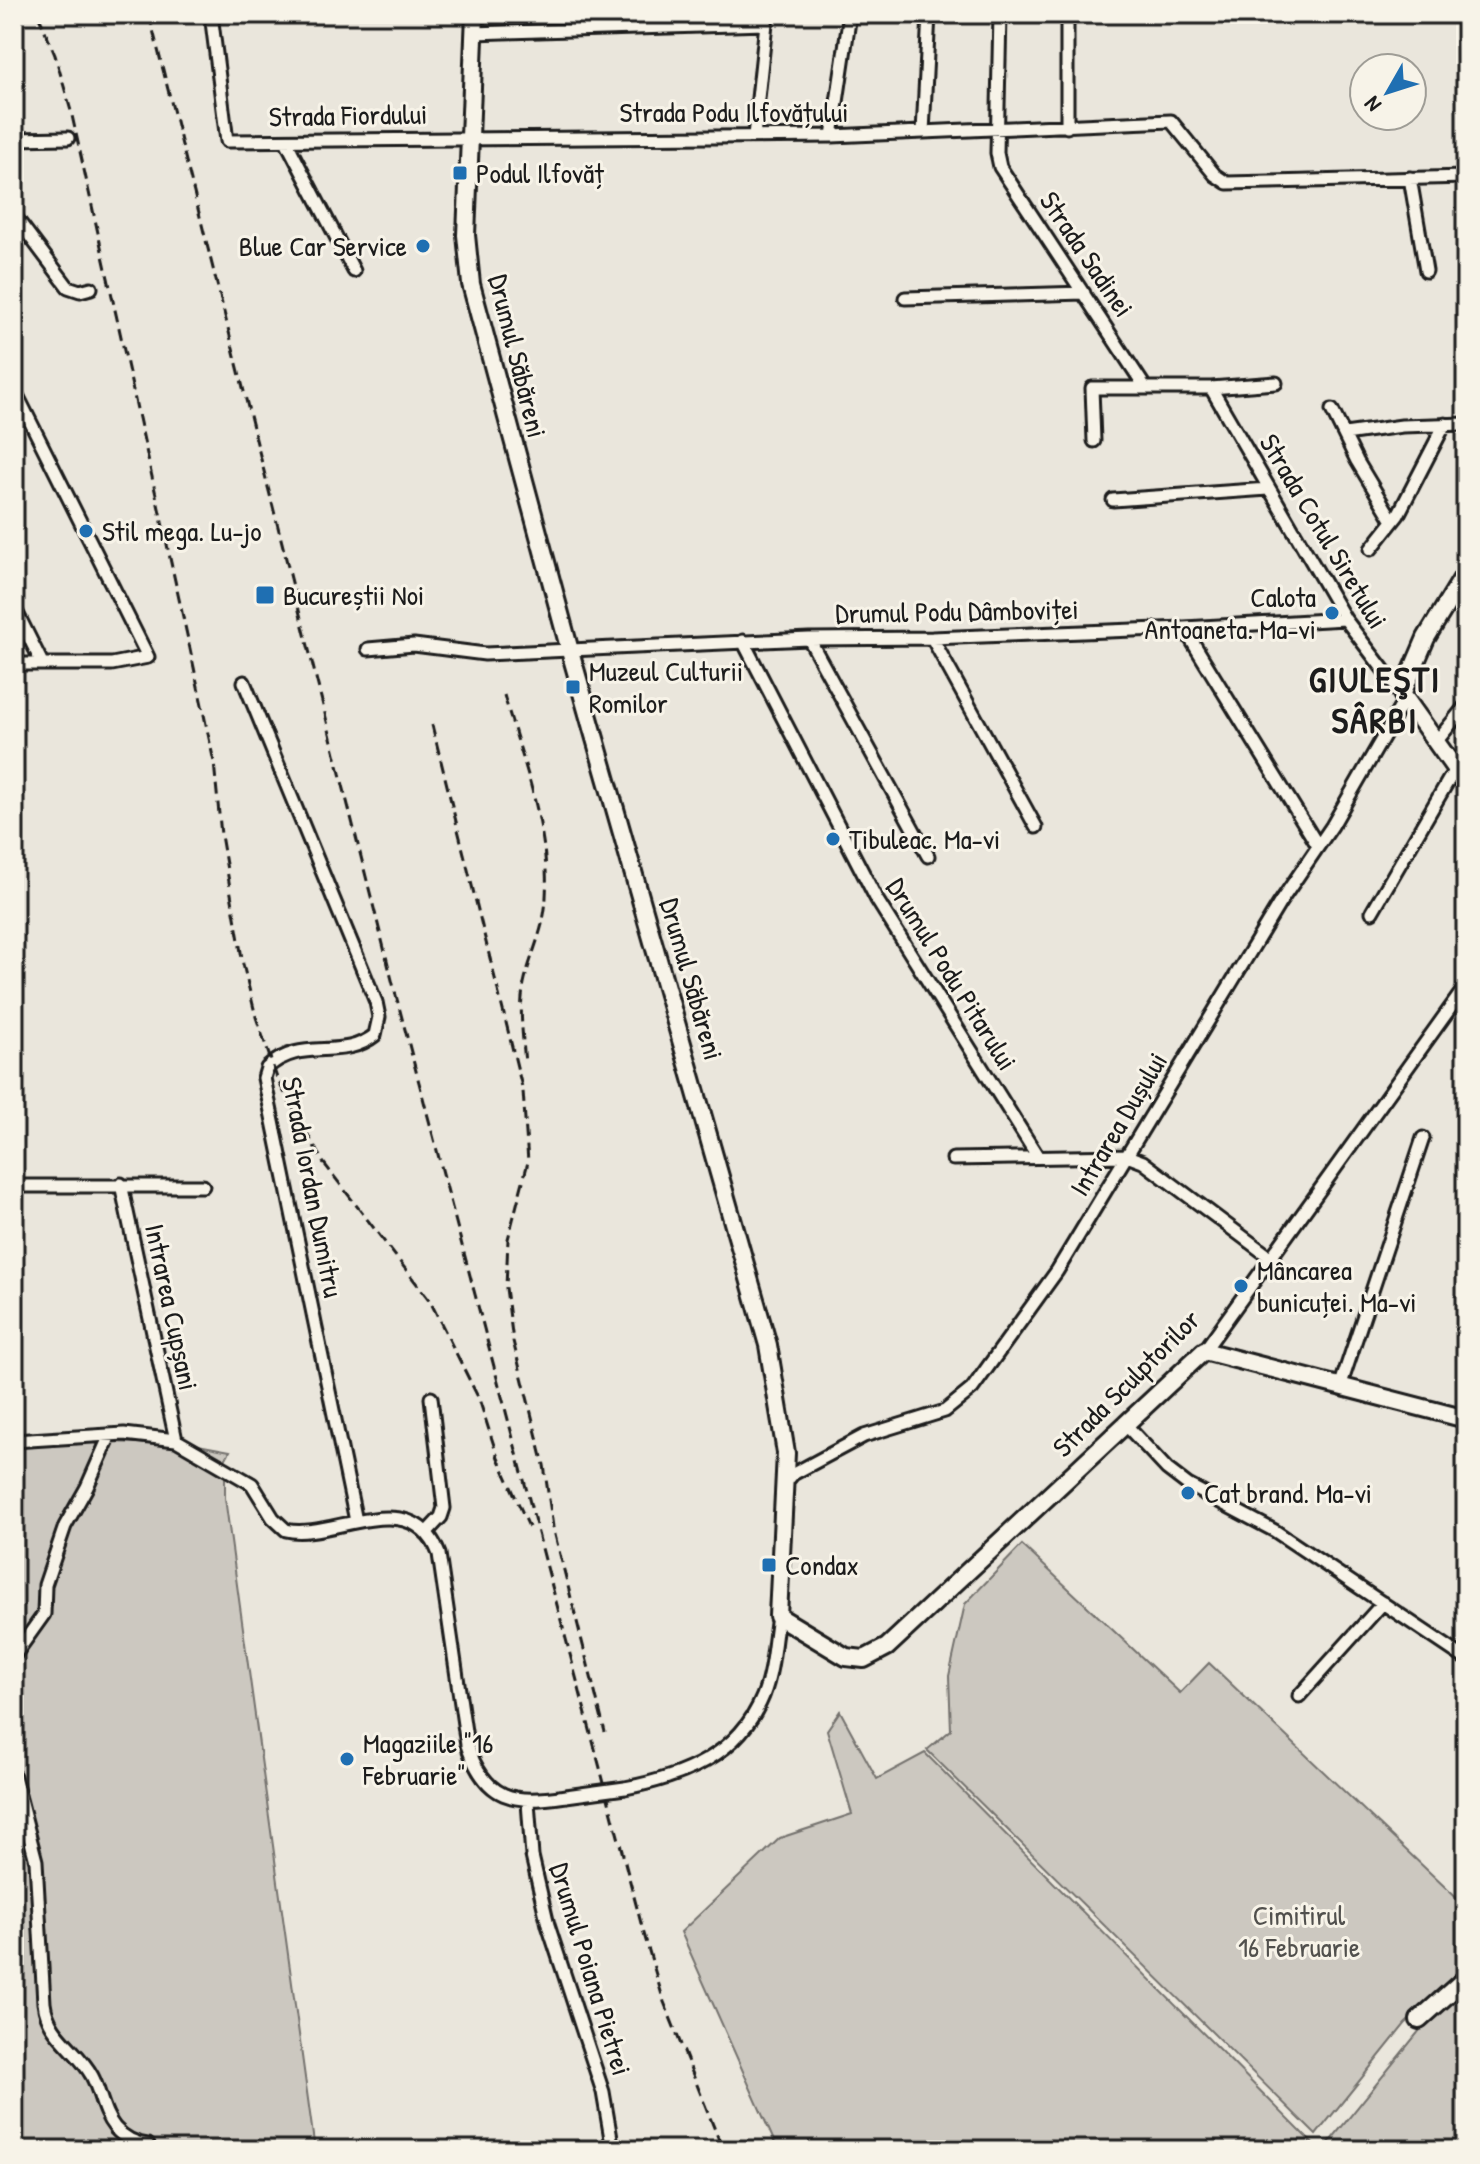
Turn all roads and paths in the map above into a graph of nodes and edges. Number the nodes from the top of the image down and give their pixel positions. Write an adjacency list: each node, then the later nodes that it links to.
1 (211, 14): 17 (street, Strada Fiordului)
2 (475, 14): 8 (main road, Drumul Săbăreni)
3 (850, 14): 13 (street)
4 (929, 14): 11 (street)
5 (1000, 14): 10 (street, Strada Sadinei)
6 (1067, 14): 9 (street)
7 (766, 19): 8 (street); 12 (street)
8 (474, 33): 14 (main road, Drumul Săbăreni)
9 (1067, 127): 10 (street, Strada Podu Ilfovățului); 19 (street, Strada Podu Ilfovățului)
10 (997, 131): 11 (street, Strada Podu Ilfovățului); 24 (street, Strada Sadinei)
11 (923, 132): 13 (street, Strada Podu Ilfovățului)
12 (754, 136): 13 (street, Strada Podu Ilfovățului); 14 (street, Strada Podu Ilfovățului)
13 (832, 136)
14 (470, 137): 17 (street, Strada Fiordului); 47 (main road, Drumul Săbăreni)
15 (68, 138): 16 (street)
16 (14, 139)
17 (286, 141): 21 (street)
18 (1466, 177): 19 (street)
19 (1410, 178): 22 (street)
20 (14, 215): 23 (street)
21 (354, 271)
22 (1426, 271)
23 (91, 288)
24 (1084, 293): 25 (street); 27 (street, Strada Sadinei)
25 (905, 298)
26 (1276, 383): 28 (street)
27 (1145, 387): 28 (street); 34 (street)
28 (1211, 388): 35 (street, Strada Cotul Siretului)
29 (14, 389): 48 (street)
30 (1332, 410): 33 (street)
31 (1445, 424): 32 (street); 33 (street); 37 (street)
32 (1466, 424)
33 (1345, 434): 37 (street)
34 (1094, 441)
35 (1268, 489): 36 (street); 41 (street, Strada Cotul Siretului)
36 (1113, 500)
37 (1393, 521): 38 (street)
38 (1371, 549)
39 (1466, 572): 51 (main road)
40 (14, 607): 48 (street)
41 (1345, 619): 42 (street, Drumul Podu Dâmboviței); 51 (street, Strada Cotul Siretului)
42 (1184, 628): 43 (street, Drumul Podu Dâmboviței); 57 (street)
43 (932, 638): 44 (street, Drumul Podu Dâmboviței); 56 (street)
44 (809, 639): 45 (street, Drumul Podu Dâmboviței); 58 (street)
45 (743, 641): 47 (street, Drumul Podu Dâmboviței); 63 (street, Drumul Podu Pitarului)
46 (368, 649): 47 (street, Drumul Podu Dâmboviței)
47 (570, 651): 77 (main road, Drumul Săbăreni)
48 (42, 663): 49 (street)
49 (14, 664)
50 (244, 682): 78 (street, Strada Iordan Dumitru)
51 (1404, 697): 53 (main road); 57 (street, Intrarea Dușului)
52 (1466, 705): 53 (street)
53 (1436, 742): 54 (main road)
54 (1455, 769): 55 (main road); 59 (street)
55 (1466, 784)
56 (1036, 827)
57 (1318, 846): 62 (street, Intrarea Dușului)
58 (928, 856)
59 (1372, 912)
60 (1466, 986): 68 (street, Strada Sculptorilor)
61 (1423, 1138): 70 (street)
62 (1127, 1156): 63 (street); 68 (street); 77 (street, Intrarea Dușului)
63 (1038, 1157): 64 (street)
64 (953, 1159)
65 (121, 1184): 66 (street); 67 (street); 75 (street, Intrarea Cupșani)
66 (14, 1186)
67 (203, 1186)
68 (1271, 1258): 69 (street, Strada Sculptorilor)
69 (1204, 1351): 70 (main road); 73 (main road, Strada Sculptorilor)
70 (1341, 1384): 72 (main road)
71 (431, 1398): 79 (street)
72 (1466, 1419)
73 (1125, 1424): 80 (street); 81 (main road, Strada Sculptorilor)
74 (110, 1435): 75 (street); 76 (street); 82 (street)
75 (176, 1440): 78 (street)
76 (14, 1441)
77 (787, 1481): 81 (main road, Drumul Săbăreni)
78 (356, 1521): 79 (street)
79 (427, 1532): 86 (street)
80 (1383, 1603): 83 (street); 84 (street)
81 (778, 1616): 86 (street, Drumul Săbăreni, bridge)
82 (14, 1656)
83 (1466, 1659)
84 (1299, 1696)
85 (14, 1776): 89 (street)
86 (528, 1802): 90 (street, Drumul Poiana Pietrei)
87 (1466, 1978): 88 (main road)
88 (1419, 2020)
89 (148, 2145)
90 (613, 2150)

